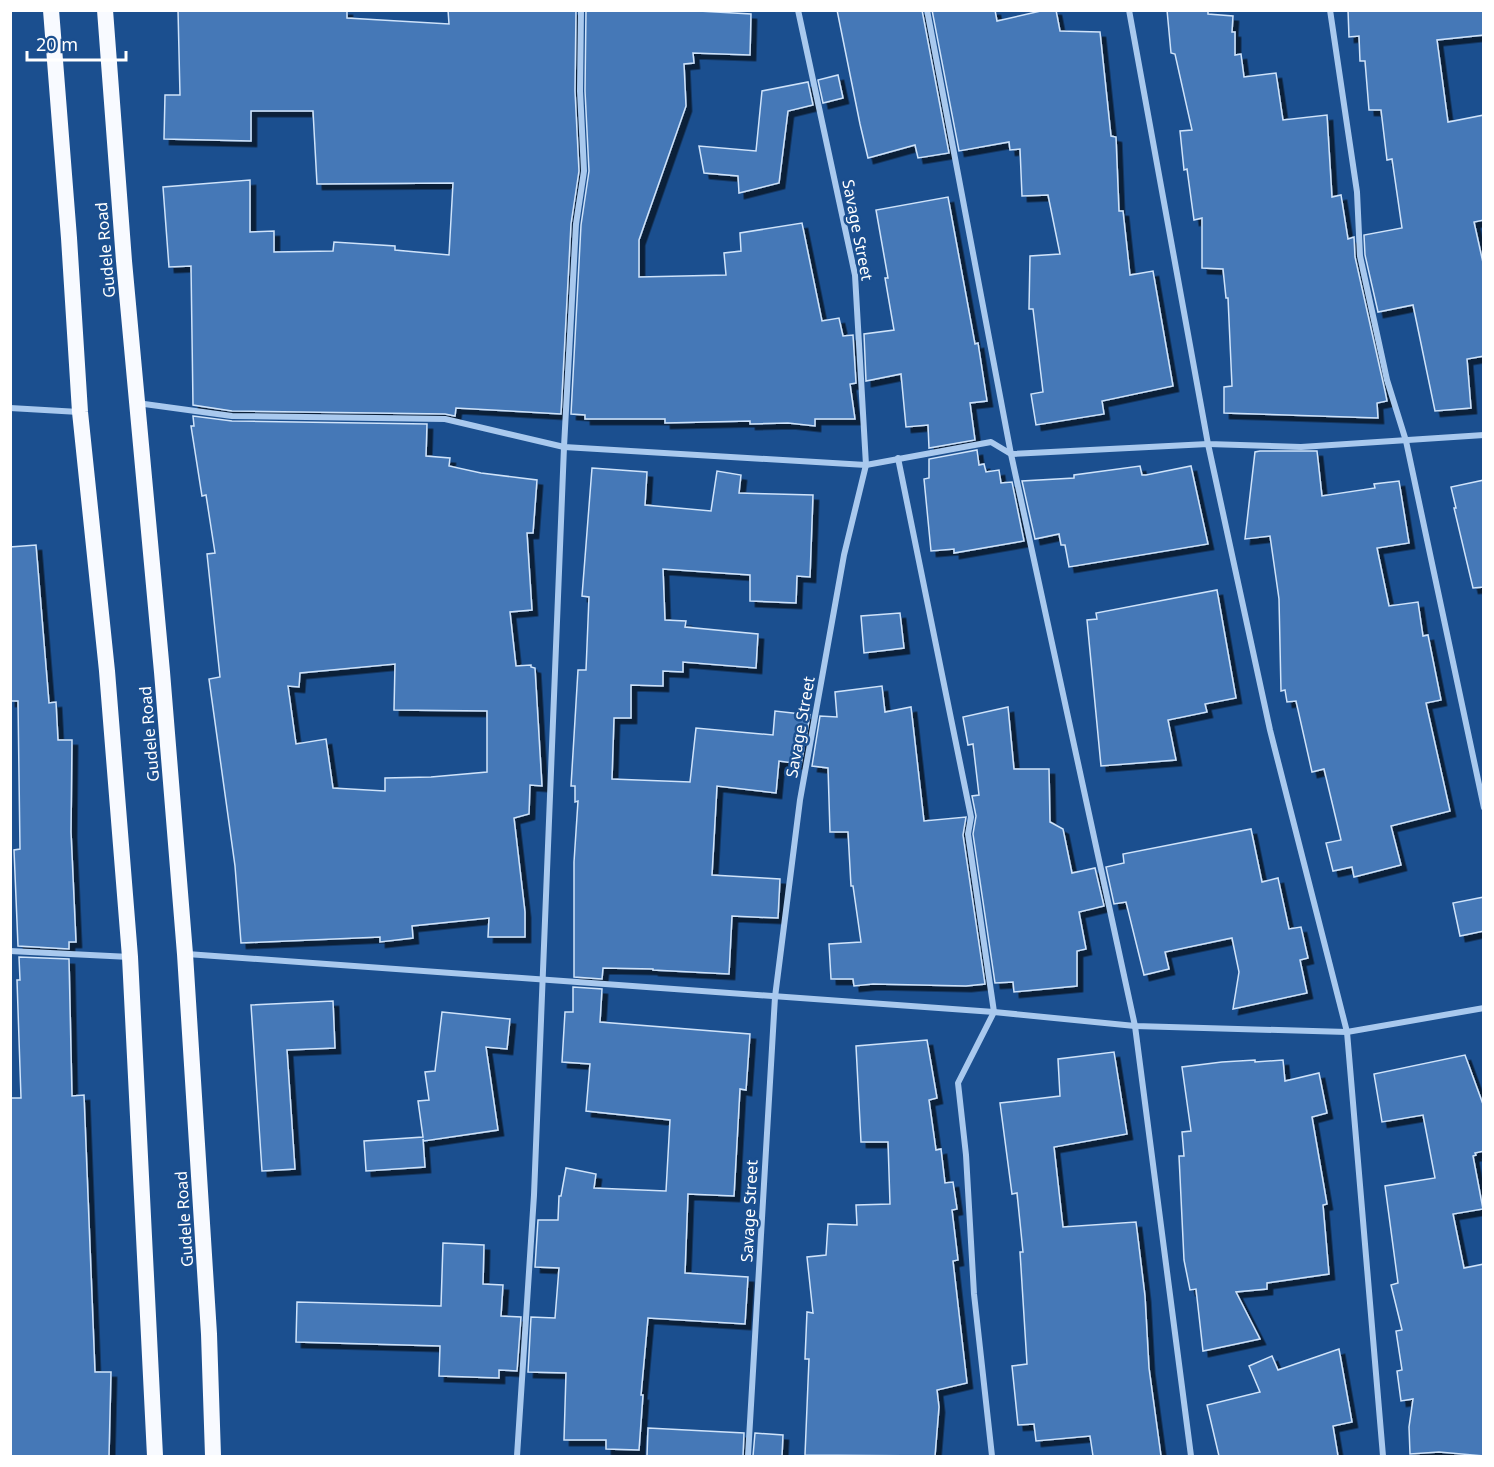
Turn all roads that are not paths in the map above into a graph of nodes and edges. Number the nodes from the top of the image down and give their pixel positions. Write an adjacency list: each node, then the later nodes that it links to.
1 (51, 10): 10 (highway, Gudele Road)
2 (105, 10): 8 (highway, Gudele Road)
3 (581, 10): 14 (street)
4 (798, 10): 17 (street, Savage Street)
5 (927, 10): 15 (street)
6 (1129, 10): 13 (street)
7 (1330, 10): 12 (street)
8 (136, 403): 14 (street); 20 (highway, Gudele Road)
9 (10, 408): 10 (street)
10 (80, 412): 21 (highway, Gudele Road)
11 (1484, 435): 12 (street)
12 (1407, 441): 13 (street); 18 (street)
13 (1208, 444): 15 (street); 27 (street)
14 (564, 447): 17 (street); 22 (street)
15 (1011, 454): 16 (street); 26 (street)
16 (898, 458): 17 (street); 25 (street)
17 (866, 465): 23 (street, Savage Street)
18 (1484, 808)
19 (10, 951): 21 (street)
20 (185, 954): 22 (street); 29 (highway, Gudele Road)
21 (130, 957): 28 (highway, Gudele Road)
22 (542, 980): 23 (street); 30 (street)
23 (774, 997): 25 (street); 31 (street, Savage Street)
24 (1484, 1008): 27 (street)
25 (994, 1012): 26 (street); 32 (street)
26 (1135, 1026): 27 (street); 33 (street)
27 (1347, 1032): 34 (street)
28 (155, 1456)
29 (213, 1456)
30 (517, 1456)
31 (748, 1456)
32 (992, 1456)
33 (1191, 1456)
34 (1383, 1456)

